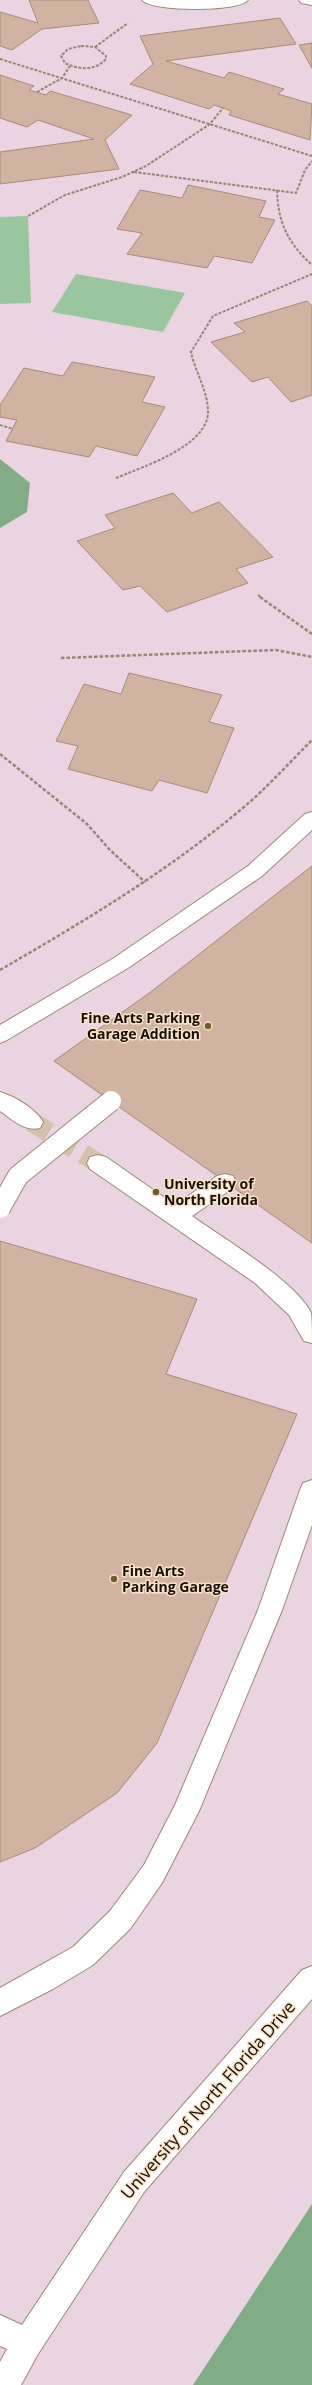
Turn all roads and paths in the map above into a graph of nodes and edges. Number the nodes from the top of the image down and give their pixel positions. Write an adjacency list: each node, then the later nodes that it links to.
1 (241, 0): 4 (street)
2 (306, 0): 3 (street)
3 (312, 1)
4 (152, 2): 5 (path)
5 (95, 47): 7 (path); 7 (path)
6 (0, 59): 8 (path)
7 (70, 66): 8 (path)
8 (62, 78): 9 (path); 11 (path)
9 (37, 92)
10 (223, 108): 11 (path)
11 (210, 124): 12 (path); 14 (path)
12 (312, 156)
13 (312, 161): 15 (path)
14 (133, 172): 15 (path); 16 (path)
15 (277, 190): 17 (path)
16 (28, 216)
17 (312, 265)
18 (312, 274): 21 (path)
19 (0, 425): 20 (path)
20 (13, 429)
21 (116, 478)
22 (258, 595): 23 (path)
23 (312, 634)
24 (312, 657): 25 (path)
25 (61, 658)
26 (312, 740): 29 (path)
27 (0, 754): 29 (path)
28 (312, 820): 31 (street)
29 (145, 882): 30 (path)
30 (0, 970)
31 (0, 1035)
32 (0, 1100): 34 (street)
33 (111, 1101): 37 (street, bridge)
34 (32, 1122)
35 (98, 1163): 38 (street)
36 (226, 1182): 38 (street)
37 (0, 1208)
38 (176, 1216): 39 (street)
39 (312, 1334)
40 (312, 1490): 42 (street)
41 (312, 1979): 44 (street, University of North Florida Drive)
42 (0, 2003)
43 (0, 2330): 44 (street)
44 (26, 2343): 45 (street, University of North Florida Drive)
45 (4, 2385)

